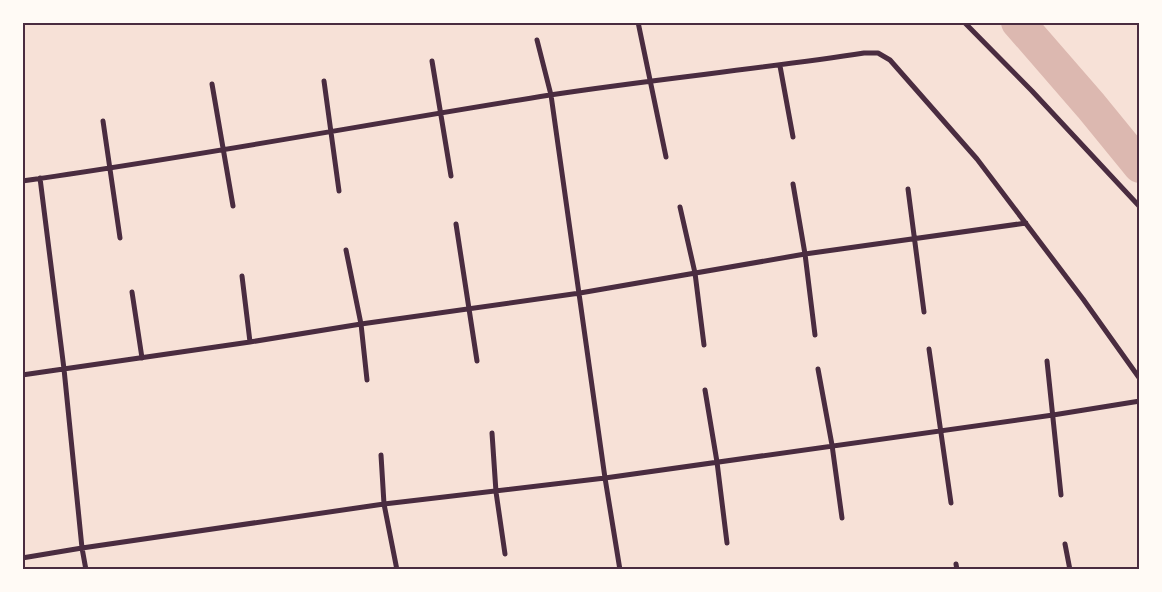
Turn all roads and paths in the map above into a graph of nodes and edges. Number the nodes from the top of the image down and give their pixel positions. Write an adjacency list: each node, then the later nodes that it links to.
1 (638, 22): 7 (street)
2 (964, 22): 25 (street)
3 (537, 40): 9 (street)
4 (432, 61): 10 (street)
5 (780, 66): 7 (street); 13 (street); 26 (street)
6 (324, 81): 12 (street)
7 (650, 81): 9 (street); 15 (street)
8 (212, 84): 14 (street)
9 (551, 95): 10 (street); 35 (street)
10 (441, 114): 12 (street); 17 (street)
11 (103, 121): 16 (street)
12 (330, 132): 14 (street); 22 (street)
13 (792, 137)
14 (222, 151): 16 (street); 23 (street)
15 (666, 157)
16 (111, 168): 18 (street); 28 (street)
17 (451, 176)
18 (40, 178): 19 (street); 46 (street)
19 (22, 181)
20 (793, 184): 31 (street)
21 (908, 189): 29 (street)
22 (339, 191)
23 (233, 206)
24 (680, 207): 32 (street)
25 (1140, 207)
26 (1026, 223): 29 (street); 49 (street)
27 (456, 224): 36 (street)
28 (120, 238)
29 (915, 240): 31 (street); 37 (street)
30 (346, 250): 38 (street)
31 (805, 254): 32 (street); 39 (street)
32 (695, 273): 35 (street); 41 (street)
33 (242, 276): 40 (street)
34 (132, 292): 43 (street)
35 (580, 293): 36 (street); 59 (street)
36 (468, 309): 38 (street); 44 (street)
37 (924, 312)
38 (361, 324): 40 (street); 50 (street)
39 (815, 335)
40 (250, 342): 43 (street)
41 (704, 345)
42 (929, 349): 54 (street)
43 (142, 358): 46 (street)
44 (477, 361)
45 (1047, 361): 53 (street)
46 (64, 369): 48 (street); 67 (street)
47 (818, 369): 56 (street)
48 (22, 375)
49 (1140, 379)
50 (366, 380)
51 (705, 390): 58 (street)
52 (1140, 400): 53 (street)
53 (1053, 415): 54 (street); 61 (street)
54 (942, 430): 56 (street); 62 (street)
55 (492, 433): 60 (street)
56 (832, 445): 58 (street); 64 (street)
57 (381, 455): 63 (street)
58 (717, 462): 59 (street); 65 (street)
59 (605, 478): 60 (street); 72 (street)
60 (496, 492): 63 (street); 68 (street)
61 (1060, 495)
62 (951, 503)
63 (384, 504): 67 (street); 71 (street)
64 (842, 518)
65 (727, 543)
66 (1065, 544): 73 (street)
67 (82, 548): 69 (street); 70 (street)
68 (505, 554)
69 (22, 558)
70 (86, 570)
71 (397, 570)
72 (620, 570)
73 (1070, 570)

